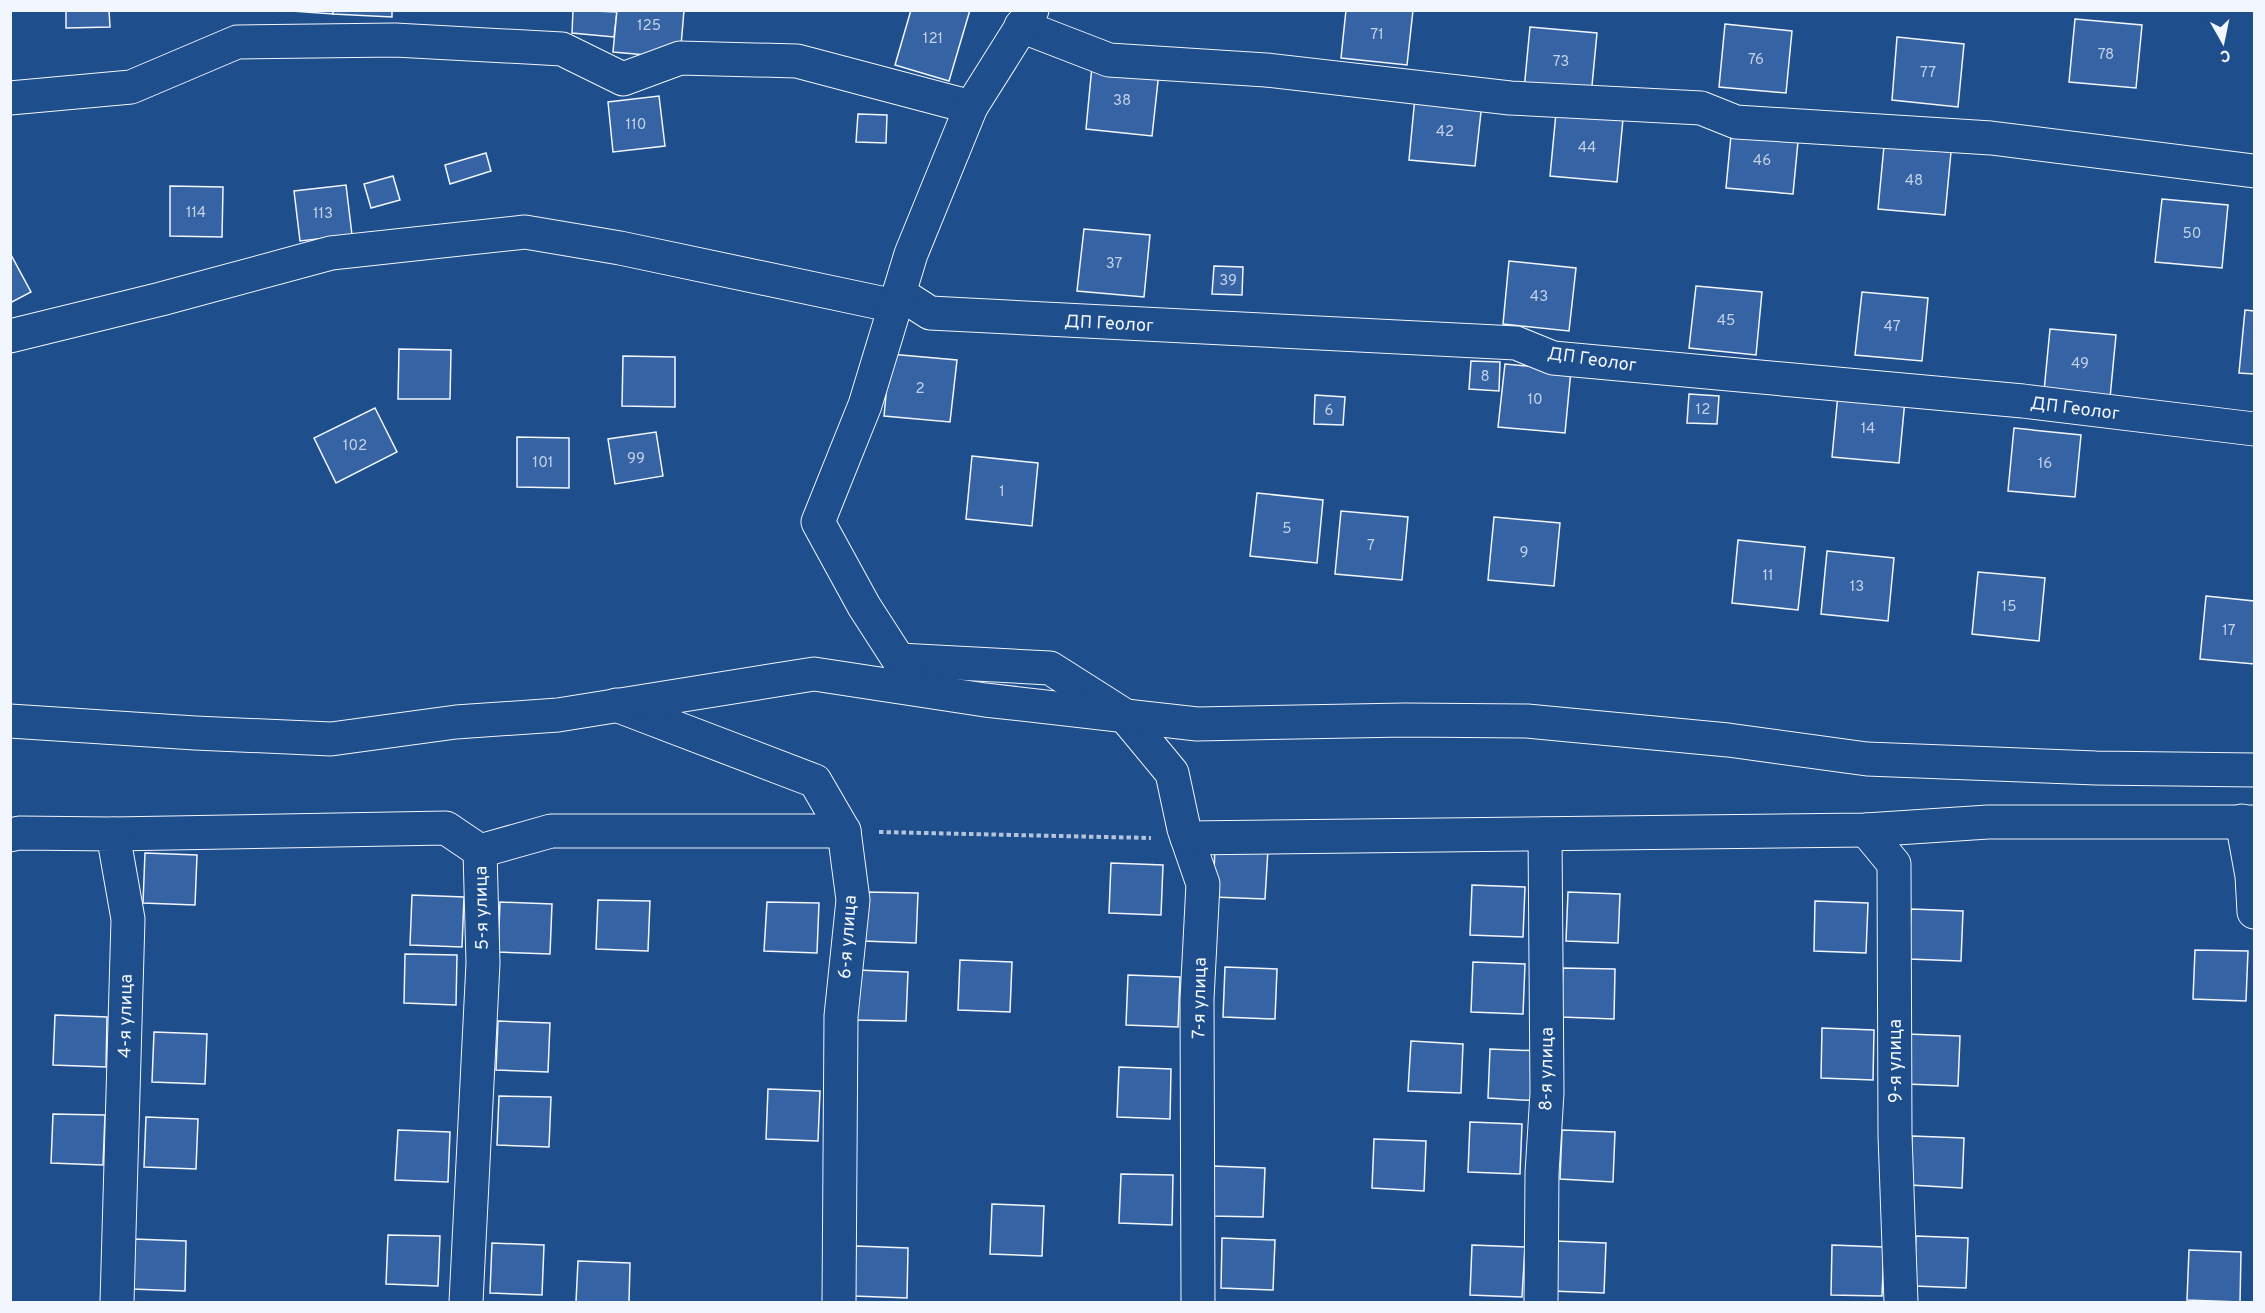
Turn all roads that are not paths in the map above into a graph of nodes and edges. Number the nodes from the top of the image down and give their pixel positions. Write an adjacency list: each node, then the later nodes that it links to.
1 (1026, 18): 3 (street); 4 (street)
2 (10, 98): 3 (street)
3 (970, 107): 5 (street)
4 (2254, 171)
5 (897, 299): 6 (street); 7 (street, ДП Геолог); 8 (street)
6 (10, 336)
7 (2254, 429)
8 (899, 660): 9 (street); 11 (street)
9 (919, 690): 10 (street); 11 (street)
10 (616, 705): 12 (street); 16 (street)
11 (1124, 716): 13 (street); 20 (street, 7-я улица)
12 (10, 721)
13 (2254, 770)
14 (2248, 821): 15 (street); 22 (street)
15 (1866, 830): 18 (street); 28 (street, 9-я улица)
16 (844, 831): 21 (street); 25 (street, 6-я улица)
17 (113, 834): 19 (street); 21 (street, 5-я улица); 23 (street, 4-я улица)
18 (1545, 834): 20 (street); 27 (street, 8-я улица)
19 (10, 835)
20 (1188, 838): 26 (street, 7-я улица)
21 (480, 850): 24 (street, 5-я улица)
22 (2254, 912)
23 (117, 1302)
24 (466, 1302)
25 (839, 1302)
26 (1198, 1302)
27 (1541, 1302)
28 (1901, 1302)

